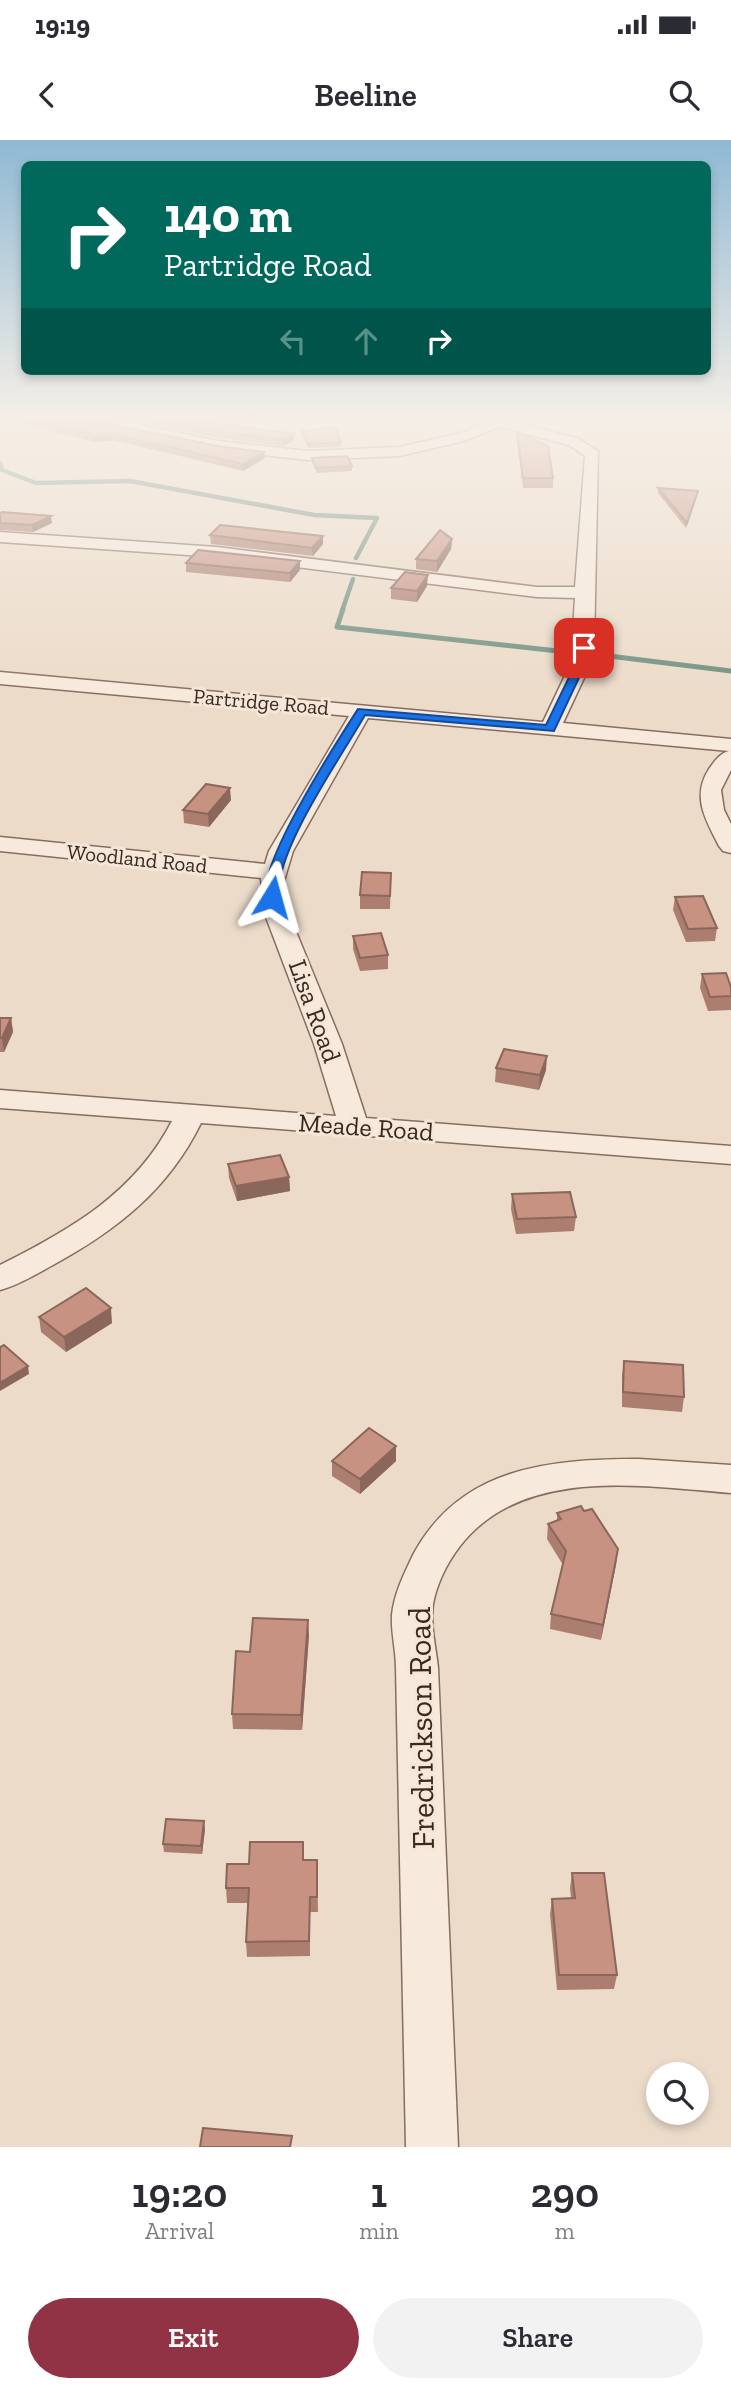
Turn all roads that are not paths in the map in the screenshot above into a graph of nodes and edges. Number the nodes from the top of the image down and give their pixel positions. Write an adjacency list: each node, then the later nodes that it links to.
1 (589, 511): 3 (street)
2 (0, 537): 3 (street)
3 (584, 593): 6 (street)
4 (0, 678): 5 (street, Partridge Road)
5 (362, 711): 6 (street, Partridge Road); 11 (street, Lisa Road)
6 (550, 729): 7 (street, Partridge Road)
7 (731, 746)
8 (731, 757): 10 (street)
9 (0, 844): 11 (street, Woodland Road)
10 (731, 846)
11 (274, 872): 14 (street, Lisa Road)
12 (0, 1099): 13 (street, Meade Road)
13 (191, 1113): 14 (street, Meade Road); 16 (street)
14 (354, 1126): 15 (street, Meade Road)
15 (731, 1155)
16 (0, 1279)
17 (731, 1479): 18 (street, Fredrickson Road)
18 (432, 2147)

